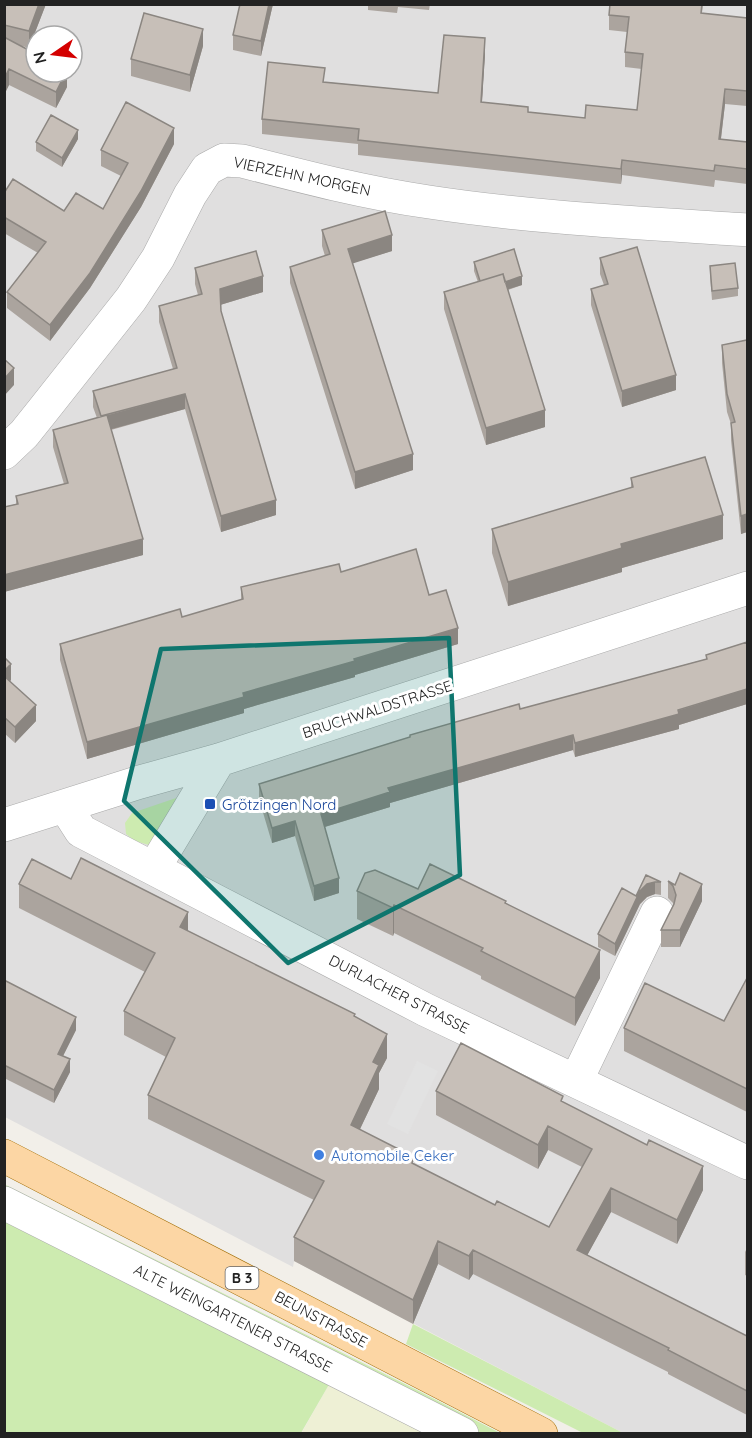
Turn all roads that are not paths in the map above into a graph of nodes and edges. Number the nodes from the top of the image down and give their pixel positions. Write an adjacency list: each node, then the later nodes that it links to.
1 (747, 230): 2 (street, VIERZEHN MORGEN)
2 (4, 453)
3 (747, 588): 4 (street, BRUCHWALDSTRASSE)
4 (219, 760): 5 (street, BRUCHWALDSTRASSE); 7 (street)
5 (64, 806): 6 (street, BRUCHWALDSTRASSE); 7 (street, DURLACHER STRASSE)
6 (4, 825)
7 (154, 868): 9 (street, DURLACHER STRASSE)
8 (657, 913): 9 (street)
9 (576, 1081): 11 (street, DURLACHER STRASSE)
10 (4, 1156): 14 (main road, BEUNSTRASSE / B 3)
11 (747, 1163)
12 (4, 1203): 13 (street, ALTE WEINGARTENER STRASSE)
13 (462, 1434)
14 (541, 1434)

